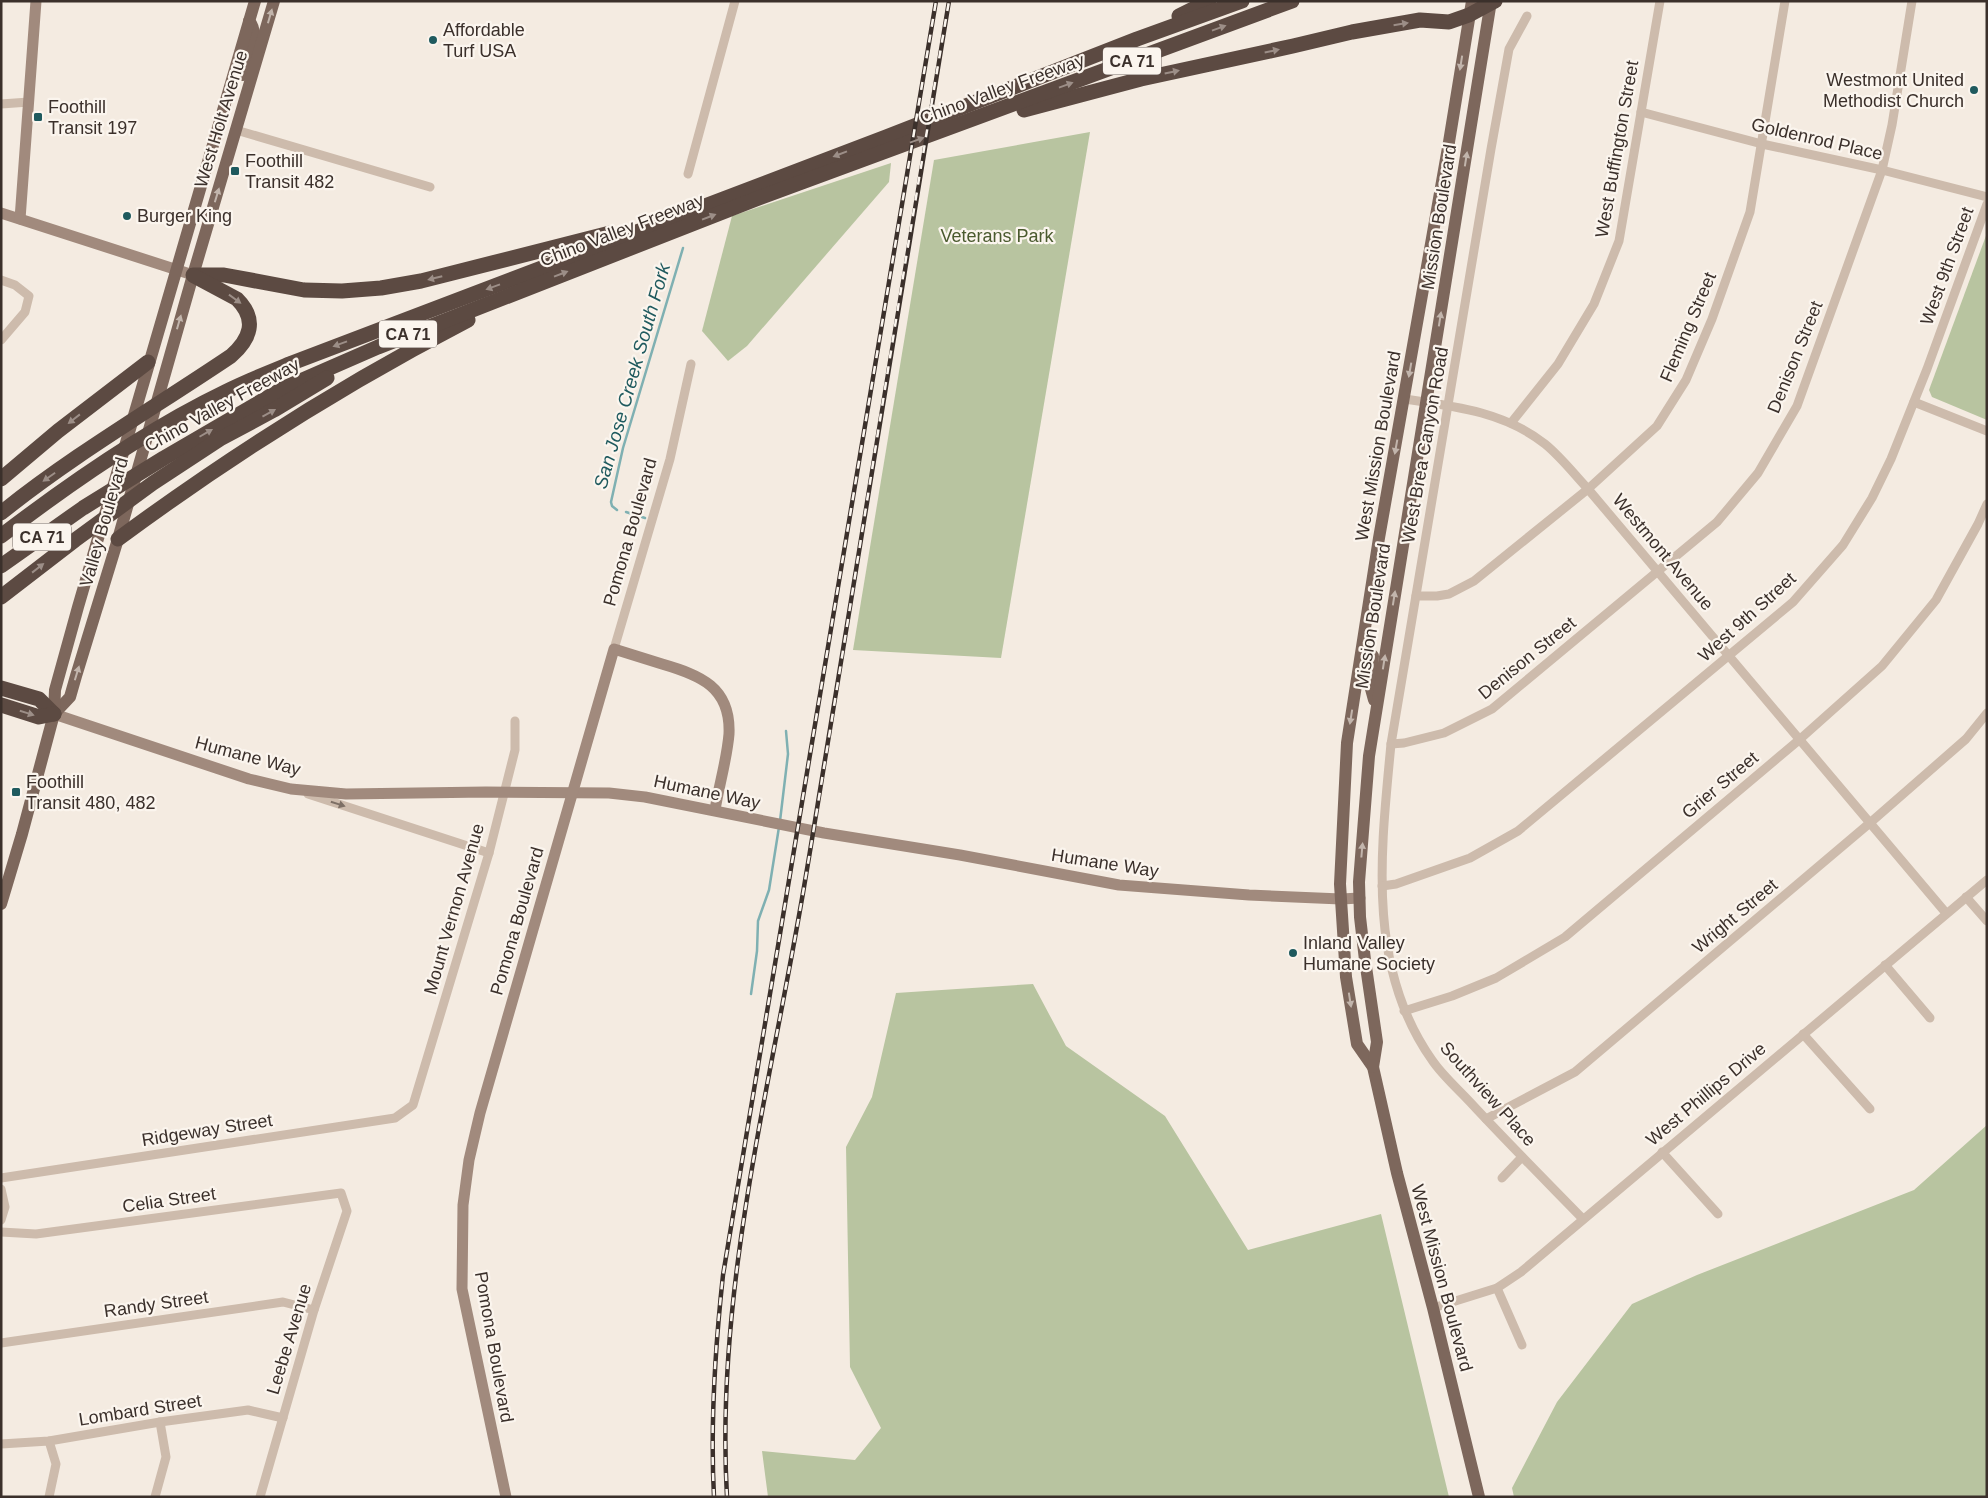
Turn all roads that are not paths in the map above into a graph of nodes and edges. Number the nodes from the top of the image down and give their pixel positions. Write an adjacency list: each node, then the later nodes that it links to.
1 (36, 1): 16 (street)
2 (255, 1): 14 (main road, West Holt Avenue)
3 (274, 1): 17 (main road, West Holt Avenue, one-way to 3)
4 (735, 1): 24 (street)
5 (1209, 1): 15 (highway)
6 (1242, 1): 15 (highway, Chino Valley Freeway / CA 71)
7 (1292, 1): 20 (highway, Chino Valley Freeway / CA 71, one-way to 7)
8 (1660, 1): 19 (street, West Buffington Street)
9 (1785, 1): 22 (street, Fleming Street)
10 (1912, 1): 23 (street, Denison Street)
11 (1492, 2): 12 (highway); 41 (main road, Mission Boulevard, one-way to 11)
12 (1470, 8): 20 (highway, one-way to 12); 40 (main road, West Mission Boulevard, one-way to 40)
13 (1527, 16): 43 (street, West Brea Canyon Road)
14 (249, 21): 17 (main road); 32 (main road, West Holt Avenue)
15 (1137, 39): 26 (highway, Chino Valley Freeway / CA 71, one-way to 26)
16 (29, 102): 18 (street); 30 (street)
17 (244, 103): 21 (main road, West Holt Avenue)
18 (1, 104)
19 (1641, 112): 22 (street, Goldenrod Place); 44 (street, West Buffington Street)
20 (971, 120): 26 (highway, Chino Valley Freeway / CA 71, one-way to 20)
21 (236, 130): 25 (street); 33 (main road, West Holt Avenue, one-way to 21)
22 (1762, 144): 23 (street, Goldenrod Place); 47 (street, Fleming Street)
23 (1882, 170): 27 (street, Goldenrod Place); 53 (street, Denison Street)
24 (688, 174)
25 (430, 187)
26 (757, 192): 31 (highway, Chino Valley Freeway / CA 71)
27 (1987, 197)
28 (1987, 204): 42 (street, West 9th Street)
29 (1, 213): 30 (street)
30 (20, 219): 32 (street)
31 (661, 226): 33 (highway, one-way to 33); 35 (highway, Chino Valley Freeway / CA 71, one-way to 31); 50 (highway, Chino Valley Freeway / CA 71, one-way to 50)
32 (177, 270): 33 (street); 38 (main road, Valley Boulevard)
33 (192, 275): 49 (highway, one-way to 49); 51 (main road, Valley Boulevard, one-way to 33)
34 (1, 280): 36 (street)
35 (540, 282): 37 (highway, Chino Valley Freeway / CA 71); 51 (highway)
36 (1, 340)
37 (378, 346): 52 (highway, Chino Valley Freeway / CA 71, one-way to 37); 55 (highway, one-way to 37)
38 (148, 362): 46 (highway, one-way to 46); 63 (main road, Valley Boulevard)
39 (691, 364): 56 (street, Pomona Boulevard)
40 (1405, 399): 41 (street, Westmont Avenue); 57 (main road, West Mission Boulevard, one-way to 57)
41 (1426, 402): 43 (street, Westmont Avenue); 60 (main road, Mission Boulevard, one-way to 41)
42 (1914, 402): 45 (street); 58 (street, West 9th Street)
43 (1449, 405): 44 (street, Westmont Avenue); 54 (street, West Brea Canyon Road)
44 (1510, 423): 47 (street, Westmont Avenue)
45 (1987, 431)
46 (1, 480)
47 (1588, 489): 53 (street, Westmont Avenue); 54 (street, Fleming Street)
48 (1987, 504): 65 (street, Grier Street)
49 (1, 513)
50 (1, 536)
51 (118, 539): 63 (main road, Valley Boulevard, one-way to 51)
52 (1, 566)
53 (1657, 572): 58 (street, Westmont Avenue); 66 (street, Denison Street)
54 (1416, 596): 66 (street, West Brea Canyon Road)
55 (1, 597)
56 (614, 649): 68 (street); 109 (street, Pomona Boulevard)
57 (1362, 652): 60 (main road); 75 (main road, West Mission Boulevard, one-way to 75)
58 (1729, 656): 65 (street, Westmont Avenue); 72 (street, West 9th Street)
59 (1, 688): 63 (highway)
60 (1377, 704): 74 (main road, Mission Boulevard, one-way to 60)
61 (1, 705): 63 (highway, one-way to 63)
62 (1987, 713): 69 (street, Wright Street)
63 (54, 714): 67 (street, Humane Way); 76 (main road, Valley Boulevard)
64 (516, 721): 70 (street, Mount Vernon Avenue)
65 (1800, 740): 69 (street, Westmont Avenue); 80 (street, Grier Street)
66 (1391, 744): 72 (street, West Brea Canyon Road)
67 (291, 788): 68 (street, Humane Way); 70 (street, one-way to 70)
68 (715, 810): 75 (street, Humane Way)
69 (1871, 822): 77 (street, Westmont Avenue); 86 (street, Wright Street)
70 (489, 853): 84 (street, Mount Vernon Avenue)
71 (1987, 880): 73 (street, West Phillips Drive)
72 (1382, 886): 80 (street, Southview Place)
73 (1966, 897): 77 (street, West Phillips Drive); 78 (street)
74 (1360, 898): 75 (street, Humane Way); 83 (main road, Mission Boulevard)
75 (1341, 899): 83 (main road, one-way to 83)
76 (1, 904)
77 (1946, 913): 79 (street, West Phillips Drive)
78 (1987, 921)
79 (1885, 965): 81 (street); 82 (street, West Phillips Drive)
80 (1404, 1011): 86 (street, Southview Place)
81 (1930, 1018)
82 (1803, 1034): 85 (street); 87 (street, West Phillips Drive)
83 (1373, 1067): 98 (main road, West Mission Boulevard)
84 (413, 1105): 89 (street, Ridgeway Street)
85 (1870, 1109)
86 (1486, 1119): 88 (street, Southview Place)
87 (1662, 1152): 93 (street); 94 (street, West Phillips Drive)
88 (1522, 1157): 90 (street); 94 (street, Southview Place)
89 (1, 1178)
90 (1502, 1178)
91 (1, 1189): 95 (street)
92 (341, 1193): 96 (street, Celia Street); 99 (street, Leebe Avenue)
93 (1718, 1214)
94 (1583, 1219): 97 (street, West Phillips Drive)
95 (1, 1220)
96 (1, 1232)
97 (1497, 1288): 98 (street, West Phillips Drive); 101 (street)
98 (1433, 1308): 110 (main road, West Mission Boulevard)
99 (314, 1310): 100 (street, Randy Street); 102 (street, Leebe Avenue)
100 (1, 1343)
101 (1522, 1345)
102 (283, 1418): 103 (street, Lombard Street); 108 (street, Leebe Avenue)
103 (160, 1422): 104 (street, Lombard Street); 107 (street)
104 (49, 1441): 105 (street, Lombard Street); 106 (street)
105 (1, 1444)
106 (49, 1497)
107 (155, 1497)
108 (260, 1497)
109 (506, 1497)
110 (1479, 1497)

